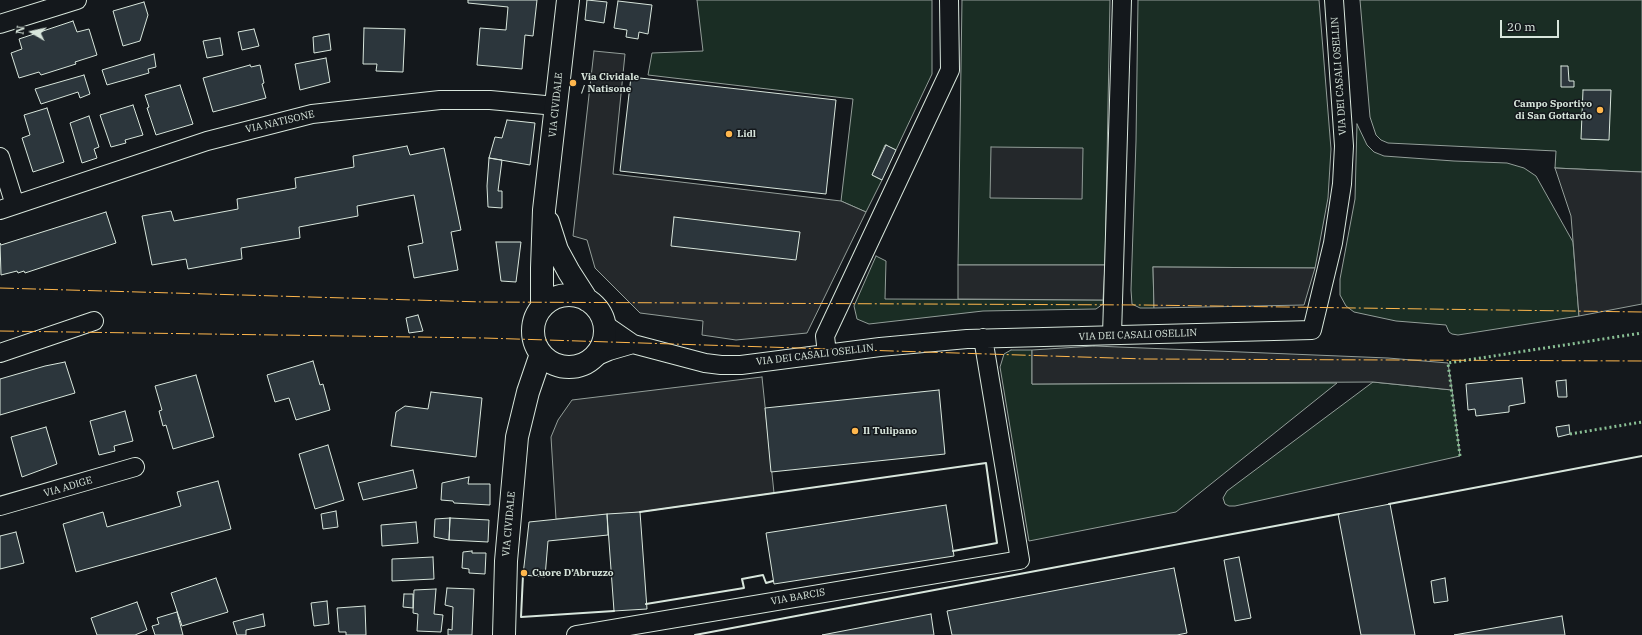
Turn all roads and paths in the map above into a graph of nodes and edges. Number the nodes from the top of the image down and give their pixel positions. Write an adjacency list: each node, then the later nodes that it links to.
1 (77, 0): 6 (street)
2 (568, 0): 7 (main road, VIA CIVIDALE)
3 (949, 0): 20 (street)
4 (1122, 0): 15 (street)
5 (1334, 0): 15 (street, VIA DEI CASALI OSELLIN)
6 (0, 24)
7 (556, 106): 9 (street, VIA NATISONE); 10 (main road, VIA CIVIDALE)
8 (0, 157): 9 (street, VIA NATISONE)
9 (8, 208)
10 (544, 210): 11 (main road, VIA CIVIDALE); 12 (main road, VIA CIVIDALE)
11 (587, 300): 12 (main road); 14 (main road, VIA CIVIDALE)
12 (542, 307): 19 (main road, VIA CIVIDALE)
13 (94, 321): 18 (street)
14 (604, 324): 17 (street, VIA DEI CASALI OSELLIN); 21 (main road, VIA CIVIDALE)
15 (1112, 335): 16 (street, VIA DEI CASALI OSELLIN)
16 (983, 338): 20 (street, VIA DEI CASALI OSELLIN); 27 (street, VIA BARCIS)
17 (633, 344): 20 (street, VIA DEI CASALI OSELLIN); 21 (street)
18 (0, 354)
19 (541, 354): 22 (main road); 23 (main road, VIA CIVIDALE)
20 (827, 354)
21 (595, 357): 22 (main road, VIA CIVIDALE)
22 (569, 367): 23 (main road, VIA CIVIDALE)
23 (523, 414): 26 (main road, VIA CIVIDALE)
24 (135, 467): 25 (street, VIA ADIGE)
25 (0, 506)
26 (504, 635)
27 (576, 635)

